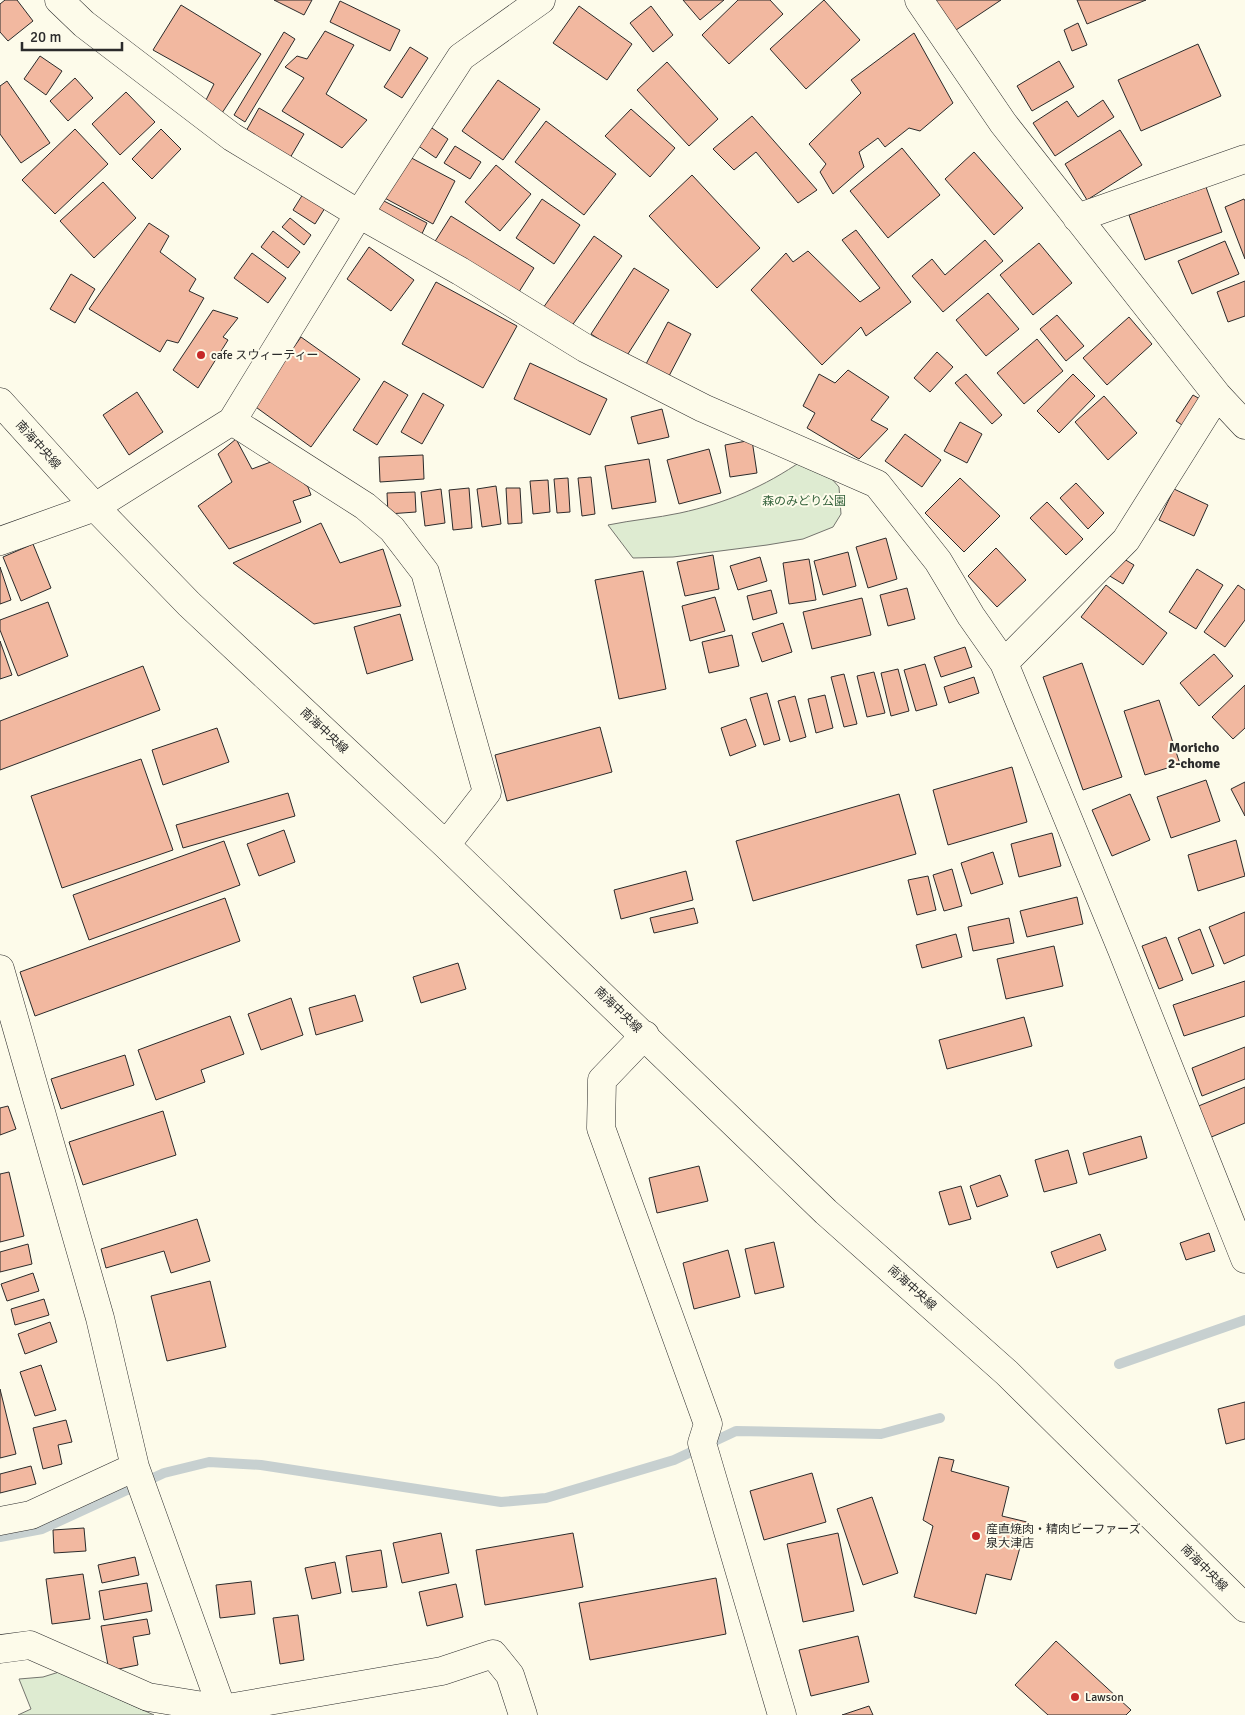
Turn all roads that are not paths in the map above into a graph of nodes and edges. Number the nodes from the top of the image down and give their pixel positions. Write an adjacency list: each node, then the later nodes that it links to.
1 (59, 0): 5 (street)
2 (541, 0): 5 (street)
3 (919, 0): 6 (street)
4 (1245, 159): 6 (street)
5 (359, 214): 9 (street); 13 (street)
6 (1077, 218): 7 (street)
7 (1217, 395): 10 (street); 13 (street)
8 (0, 402): 11 (street, 南海中央線)
9 (232, 421): 11 (street); 14 (street)
10 (1245, 425)
11 (94, 507): 12 (street); 14 (street, 南海中央線)
12 (0, 541)
13 (1004, 663): 17 (street)
14 (446, 845): 16 (street, 南海中央線)
15 (0, 968): 18 (street)
16 (645, 1035): 20 (street, 南海中央線); 24 (street)
17 (1245, 1259)
18 (139, 1476): 19 (street); 22 (street)
19 (0, 1521)
20 (1245, 1608)
21 (0, 1649): 22 (street)
22 (222, 1709): 23 (street)
23 (523, 1715)
24 (782, 1715)

